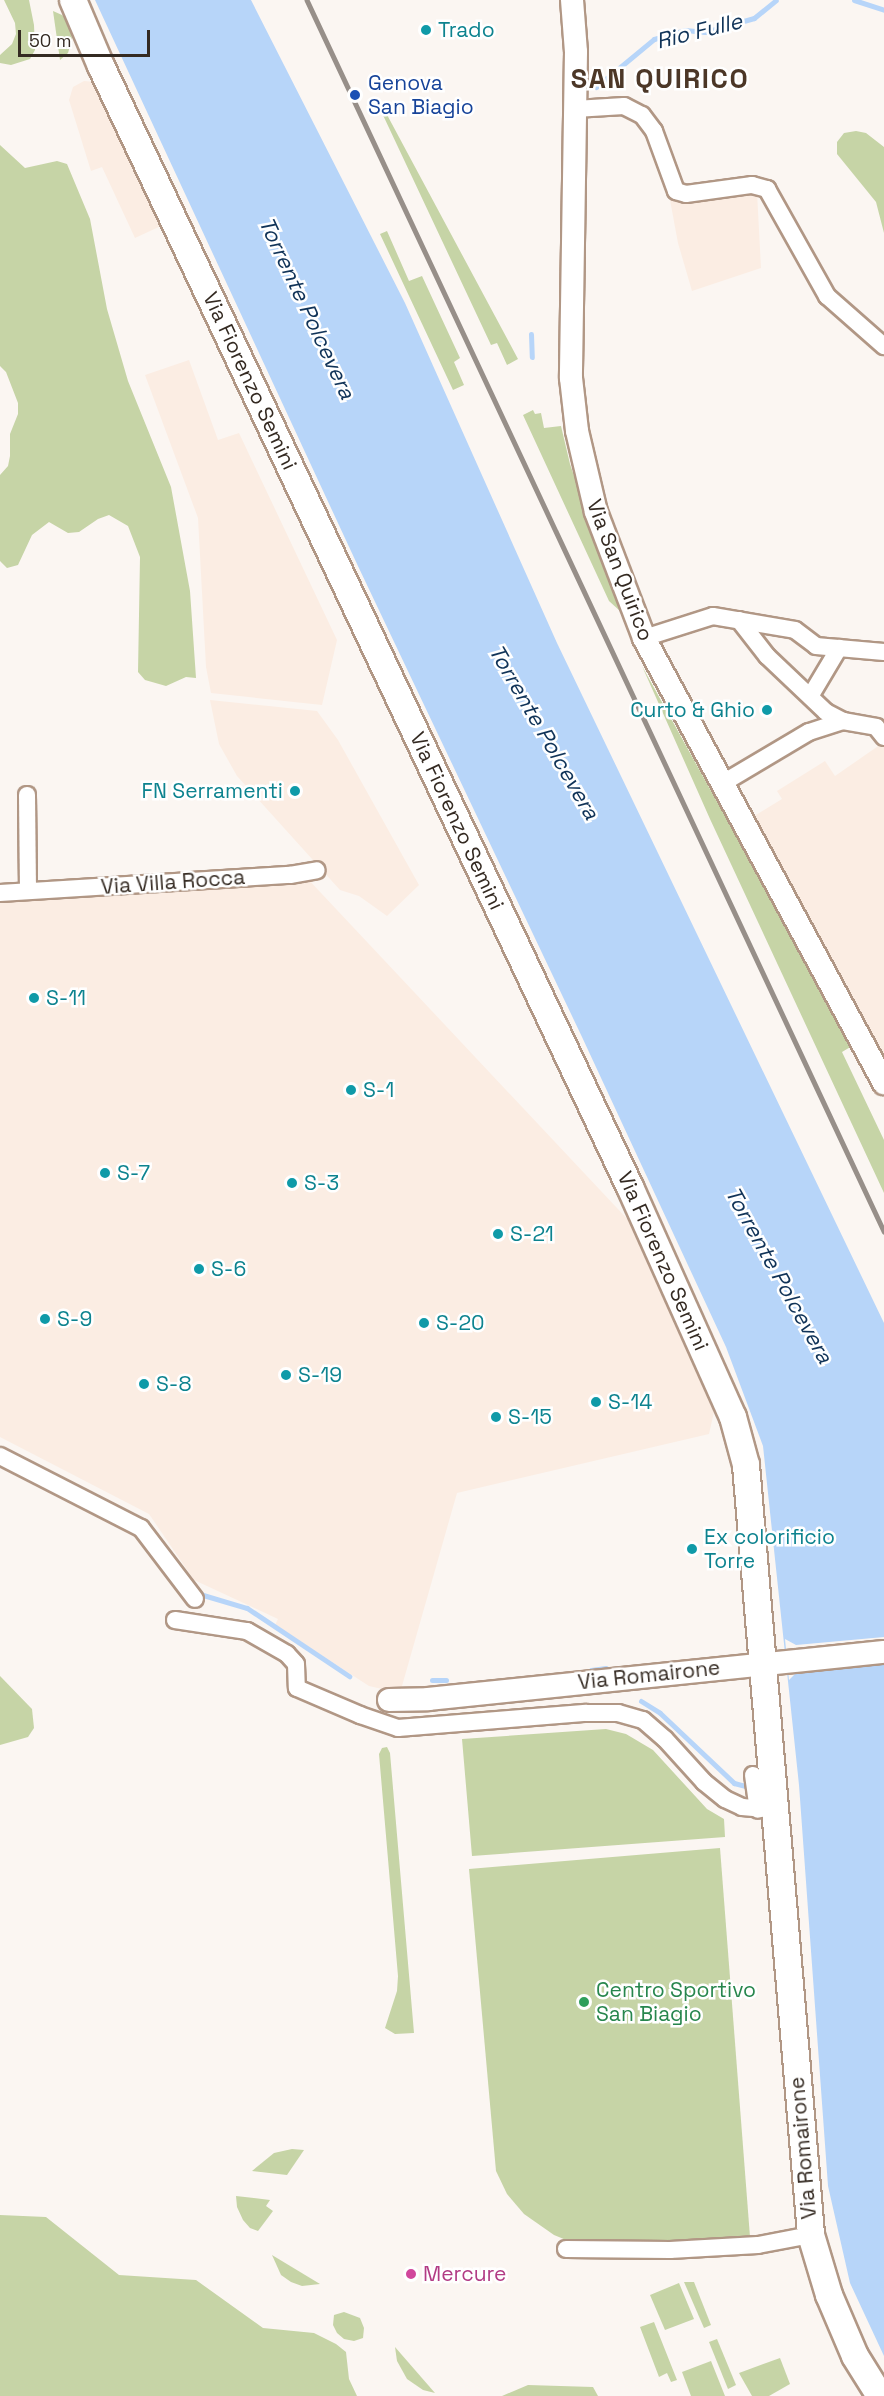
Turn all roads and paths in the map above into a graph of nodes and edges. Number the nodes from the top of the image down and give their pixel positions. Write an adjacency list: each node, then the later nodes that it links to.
1 (73, 0): 22 (main road, Via Fiorenzo Semini)
2 (572, 0): 3 (main road, Via San Quirico)
3 (575, 108): 4 (street); 6 (main road, Via San Quirico)
4 (884, 345)
5 (739, 620): 6 (street); 7 (street); 9 (street)
6 (644, 638): 12 (main road, Via San Quirico)
7 (838, 648): 8 (street); 9 (street)
8 (884, 652)
9 (811, 695): 10 (street)
10 (843, 721): 11 (street); 12 (street)
11 (884, 737)
12 (723, 783): 17 (main road, Via San Quirico)
13 (27, 795): 15 (street)
14 (317, 870): 15 (street, Via Villa Rocca)
15 (28, 891): 16 (street, Via Villa Rocca)
16 (0, 893)
17 (884, 1083)
18 (0, 1456): 19 (street)
19 (195, 1599)
20 (175, 1620): 25 (street, Via Romairone)
21 (884, 1652): 22 (main road)
22 (775, 1663): 23 (main road, Via Romairone); 25 (main road, Via Romairone)
23 (388, 1700)
24 (753, 1774): 25 (street)
25 (766, 1810): 26 (main road, Via Romairone)
26 (811, 2235): 27 (street, Via Romairone); 28 (main road, Via Romairone)
27 (566, 2249)
28 (880, 2396)

